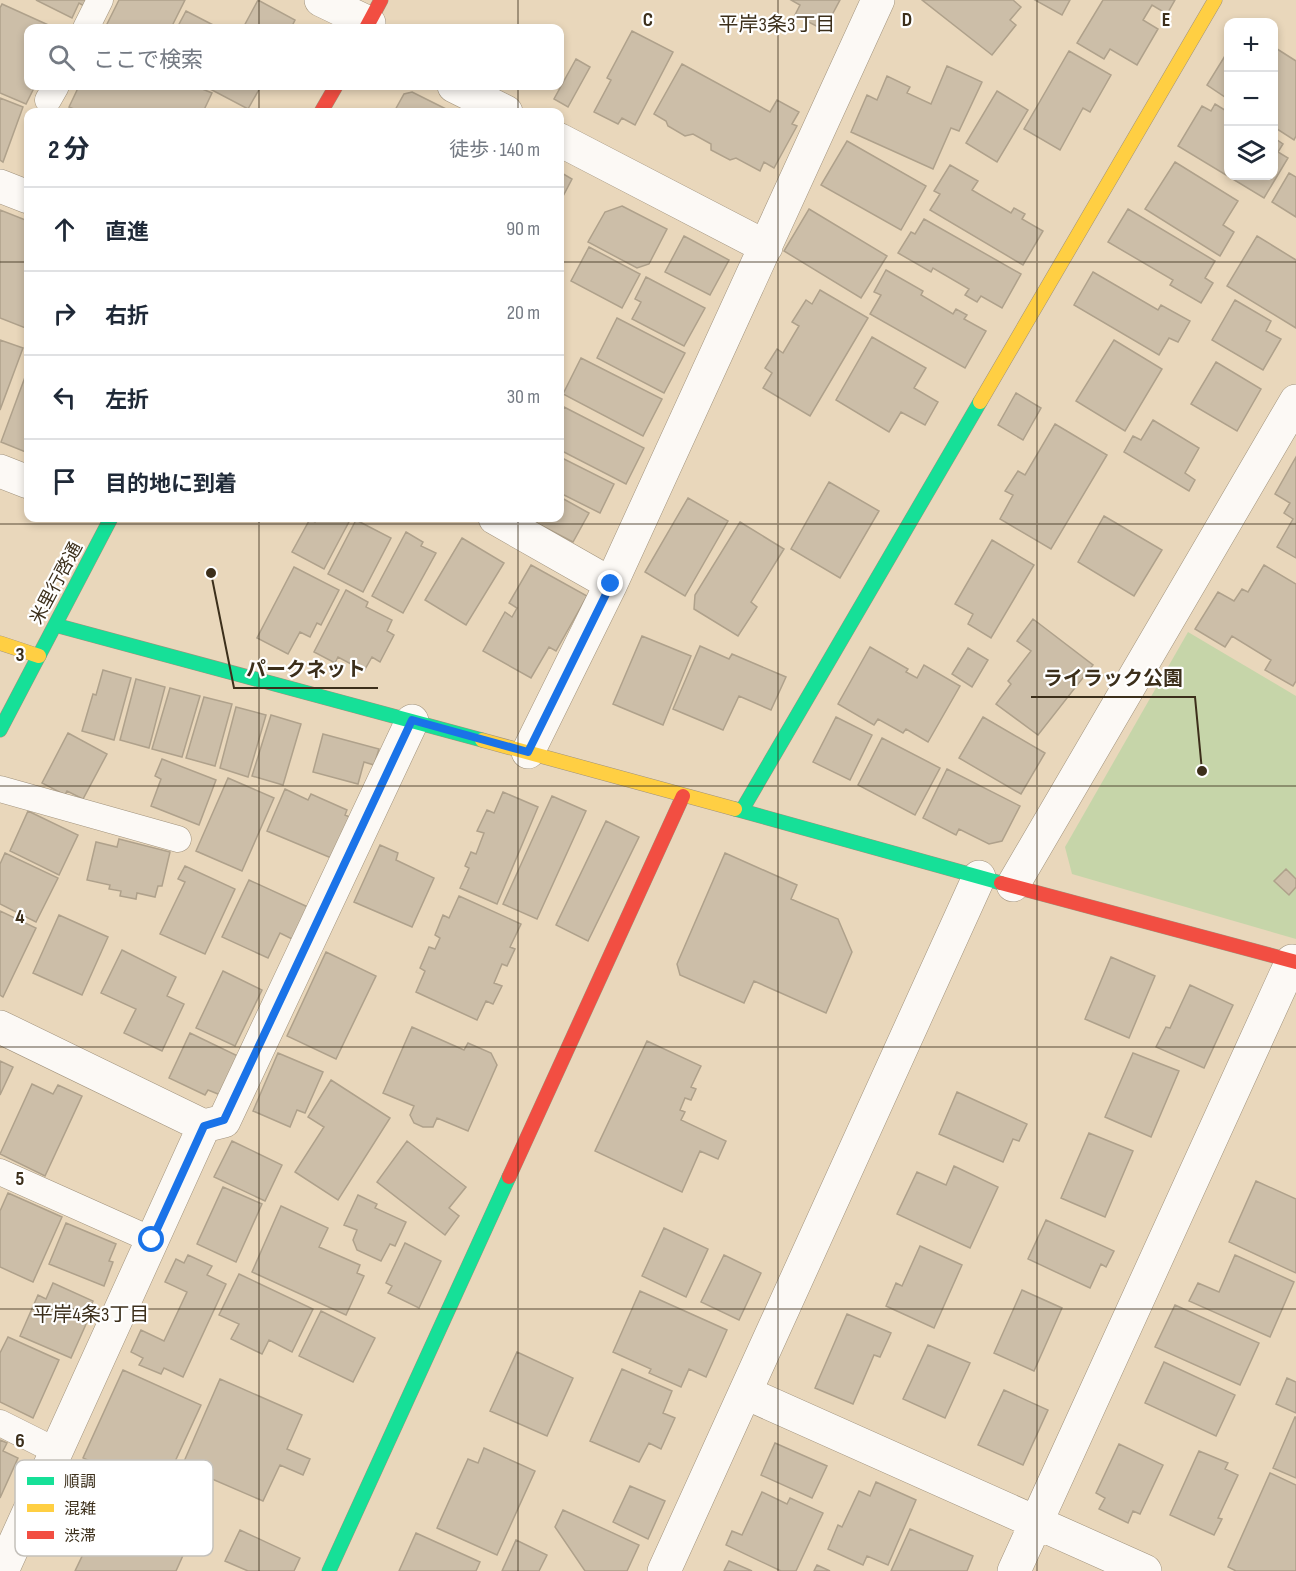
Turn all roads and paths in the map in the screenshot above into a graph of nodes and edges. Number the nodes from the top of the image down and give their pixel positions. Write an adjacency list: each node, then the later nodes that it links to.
1 (100, 0): 6 (lane)
2 (321, 0): 5 (street)
3 (878, 0): 14 (street)
4 (1215, 0): 29 (street)
5 (372, 17)
6 (88, 24)
7 (334, 90): 9 (street)
8 (462, 90): 10 (street)
9 (323, 108)
10 (498, 108)
11 (564, 142): 14 (street)
12 (0, 186): 13 (street)
13 (24, 195)
14 (766, 247): 20 (street)
15 (1296, 401): 32 (street)
16 (0, 471): 17 (street)
17 (24, 480)
18 (109, 522): 21 (street, 米里行啓通)
19 (502, 522): 20 (street)
20 (611, 584): 26 (street)
21 (55, 625): 23 (street, 米里行啓通); 24 (street)
22 (0, 644): 23 (street)
23 (39, 656): 25 (street, 米里行啓通)
24 (412, 720): 26 (street); 35 (street)
25 (0, 730)
26 (528, 752): 28 (street)
27 (0, 789): 30 (lane)
28 (683, 796): 29 (street); 45 (street)
29 (742, 810): 31 (street)
30 (178, 839)
31 (979, 877): 32 (street); 38 (street)
32 (1013, 885): 33 (street)
33 (1294, 961): 42 (street)
34 (0, 1027): 35 (street)
35 (204, 1126): 37 (street)
36 (0, 1172): 37 (lane)
37 (152, 1240): 40 (street)
38 (746, 1393): 42 (street); 46 (street)
39 (0, 1423): 40 (lane)
40 (56, 1451): 41 (street)
41 (52, 1460)
42 (1036, 1523): 47 (street); 48 (street)
43 (15, 1542): 44 (street)
44 (2, 1571)
45 (329, 1571)
46 (664, 1571)
47 (1014, 1571)
48 (1145, 1571)

